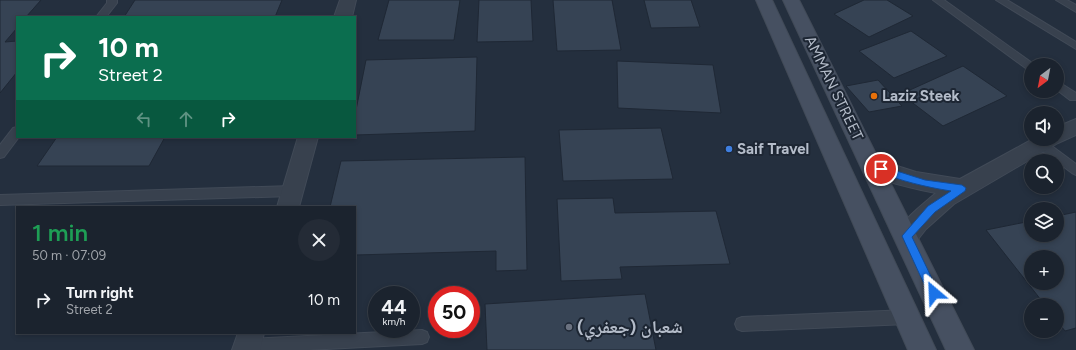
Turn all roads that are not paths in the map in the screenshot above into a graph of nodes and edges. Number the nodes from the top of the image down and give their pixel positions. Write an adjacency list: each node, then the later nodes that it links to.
1 (112, 0): 9 (lane)
2 (348, 0): 10 (street)
3 (764, 0): 28 (main road, AMMAN STREET)
4 (791, 0): 22 (main road, AMMAN STREET)
5 (938, 0): 12 (lane)
6 (1001, 0): 11 (lane)
7 (1061, 0): 8 (lane)
8 (1076, 9)
9 (102, 16)
10 (343, 16)
11 (1076, 46)
12 (1024, 61)
13 (1064, 90): 14 (lane)
14 (1074, 97)
15 (1076, 126): 17 (street)
16 (16, 132): 21 (lane)
17 (1064, 132)
18 (308, 138): 25 (street)
19 (1038, 146): 24 (street)
20 (1054, 146): 23 (lane)
21 (0, 154)
22 (872, 166): 24 (street); 27 (main road, AMMAN STREET)
23 (1076, 170)
24 (962, 188): 27 (street)
25 (290, 199): 26 (lane)
26 (0, 200)
27 (906, 236): 33 (main road, AMMAN STREET)
28 (908, 316): 29 (lane); 32 (main road, AMMAN STREET)
29 (742, 324)
30 (422, 337): 31 (lane)
31 (248, 343)
32 (922, 350)
33 (960, 350)

